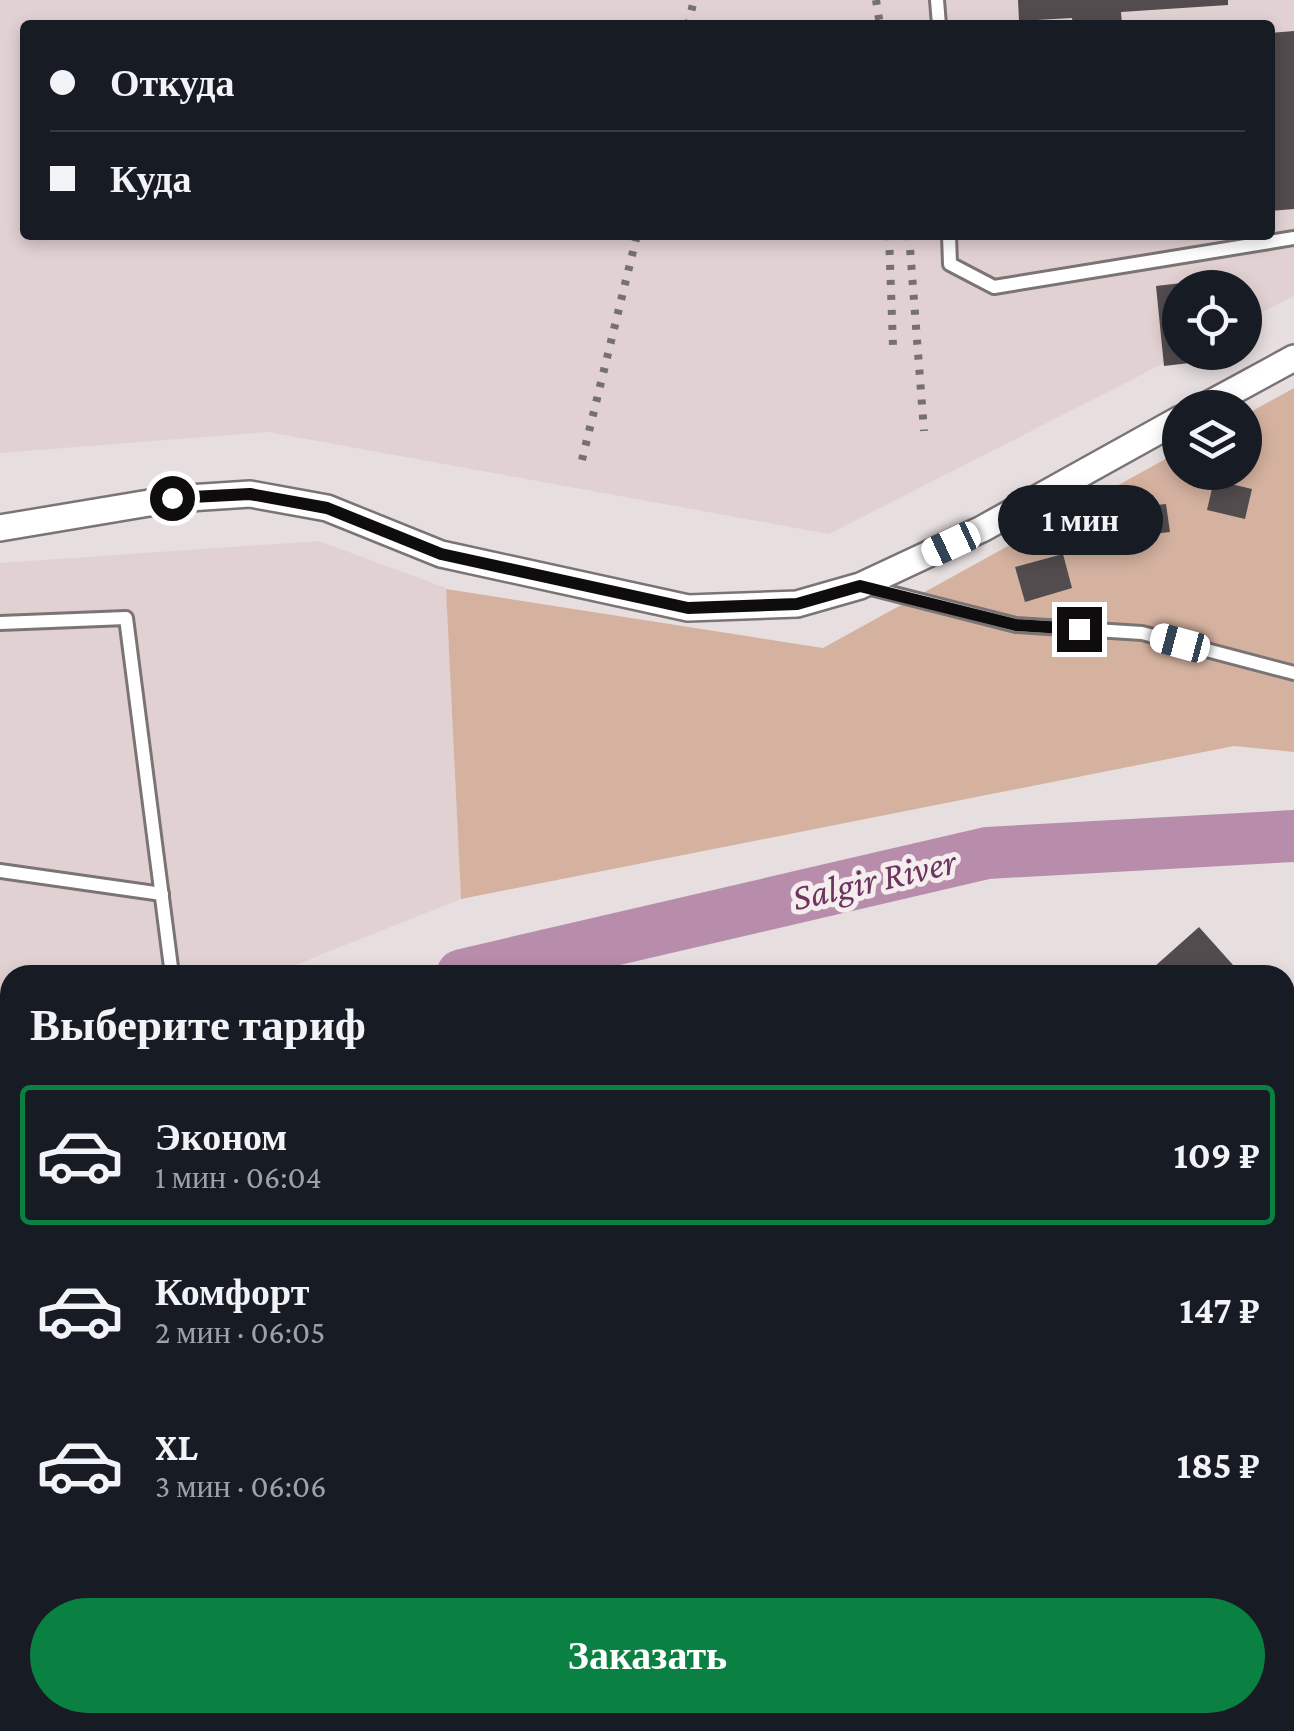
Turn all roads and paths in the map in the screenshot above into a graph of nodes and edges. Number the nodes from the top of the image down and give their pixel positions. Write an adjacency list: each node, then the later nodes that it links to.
1 (1294, 238): 2 (lane)
2 (949, 240)
3 (1294, 358): 4 (street)
4 (1235, 390)
5 (1162, 430): 7 (street)
6 (0, 528): 7 (street)
7 (860, 586): 9 (lane)
8 (0, 623): 11 (lane)
9 (1294, 673)
10 (0, 871): 11 (lane)
11 (162, 894): 12 (lane)
12 (171, 965)

